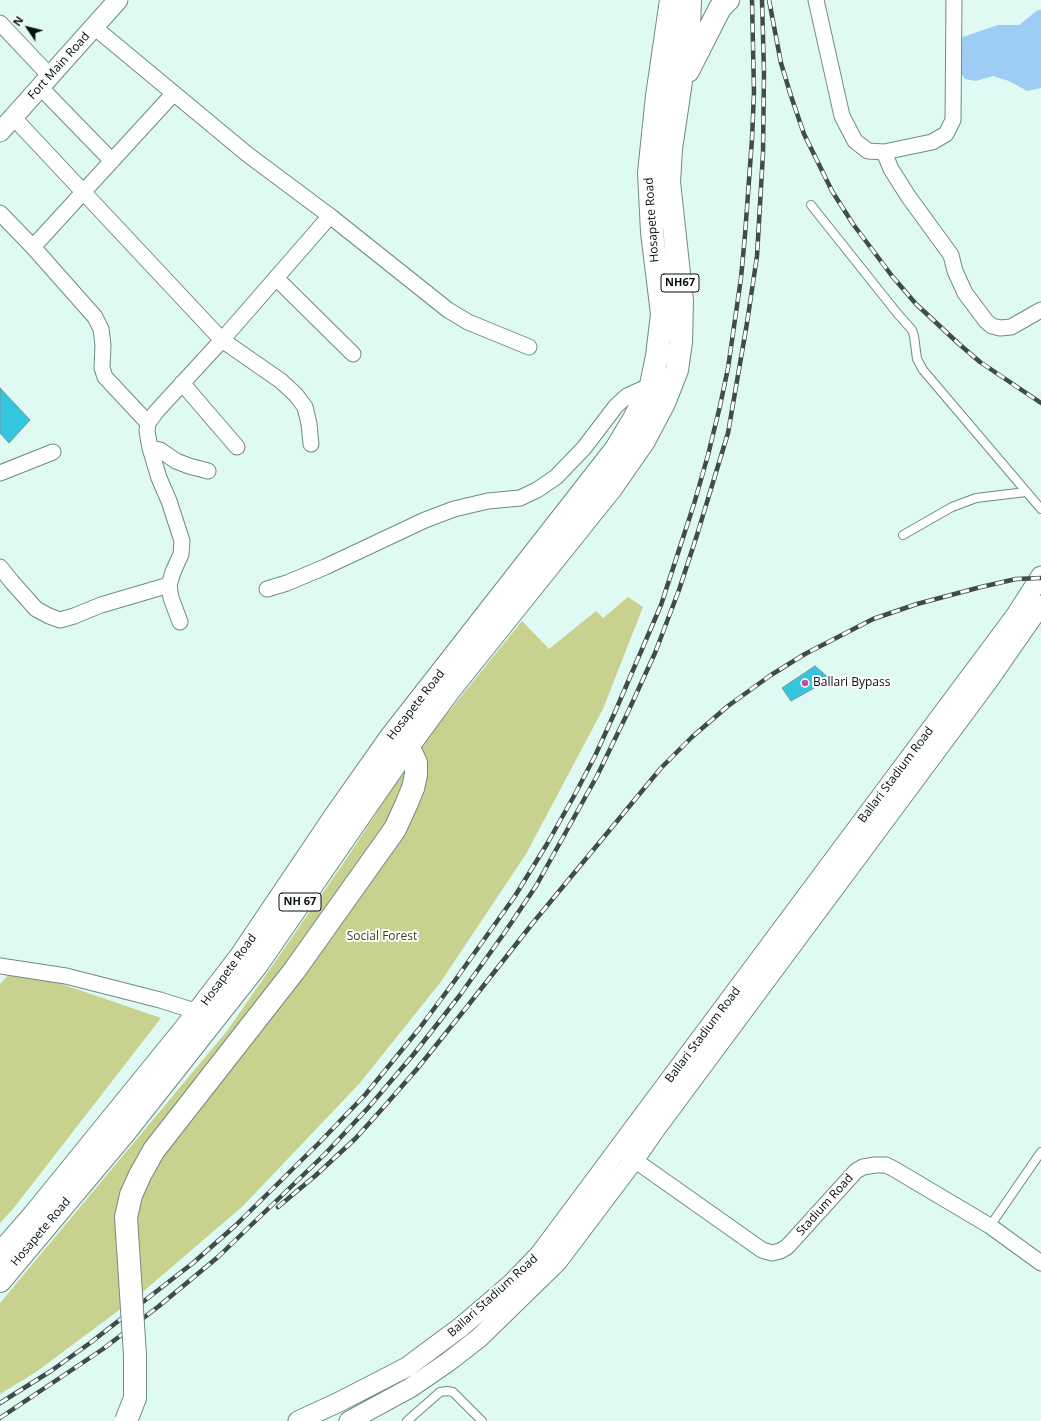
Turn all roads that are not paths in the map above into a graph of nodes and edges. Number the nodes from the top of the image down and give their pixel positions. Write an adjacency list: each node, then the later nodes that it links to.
1 (118, 0): 8 (street, Fort Main Road)
2 (816, 0): 14 (street)
3 (954, 0): 14 (street)
4 (724, 4): 7 (highway); 10 (highway)
5 (681, 8): 7 (highway); 27 (highway, Hosapete Road / NH67)
6 (0, 22): 9 (street)
7 (688, 26): 10 (highway, NH67)
8 (94, 27): 9 (street, Fort Main Road); 11 (street)
9 (45, 81): 12 (street, Fort Main Road); 15 (street)
10 (679, 88): 37 (highway, NH67)
11 (174, 93): 15 (street); 19 (street)
12 (13, 117): 13 (street, Fort Main Road); 16 (street)
13 (0, 132)
14 (884, 152): 22 (street)
15 (112, 161): 16 (street)
16 (83, 192): 20 (street); 23 (street)
17 (811, 205): 35 (lane)
18 (0, 213): 20 (street)
19 (330, 216): 21 (street); 24 (street)
20 (33, 247): 28 (street)
21 (277, 278): 23 (street); 25 (street)
22 (1041, 310)
23 (222, 340): 26 (street); 29 (street)
24 (529, 348)
25 (353, 354)
26 (182, 383): 28 (street); 30 (street)
27 (651, 385): 42 (street); 46 (highway, Hosapete Road / NH67)
28 (148, 423): 31 (street)
29 (311, 444)
30 (237, 447)
31 (150, 448): 33 (street); 41 (street)
32 (53, 452): 34 (street)
33 (208, 471)
34 (0, 473)
35 (1026, 492): 36 (lane); 38 (lane)
36 (1041, 509)
37 (590, 516): 46 (highway, Hosapete Road / NH 67)
38 (903, 535)
39 (0, 567): 41 (street)
40 (1041, 576): 45 (street, Ballari Stadium Road)
41 (169, 585): 44 (street)
42 (267, 589)
43 (1041, 605): 45 (street, Ballari Stadium Road)
44 (180, 622)
45 (981, 676): 49 (street, Ballari Stadium Road); 51 (street, Ballari Stadium Road)
46 (398, 743): 48 (highway, Hosapete Road / NH67); 55 (highway, Hosapete Road / NH 67); 56 (highway, bridge)
47 (0, 966): 48 (street)
48 (198, 1012): 53 (highway, Hosapete Road / NH67)
49 (618, 1148): 51 (street, Stadium Road); 57 (street, Ballari Stadium Road)
50 (1041, 1152): 52 (lane)
51 (634, 1160): 52 (street, Stadium Road); 58 (street, Ballari Stadium Road)
52 (990, 1226): 54 (street, Stadium Road)
53 (0, 1254)
54 (1041, 1263)
55 (0, 1281)
56 (126, 1421)
57 (299, 1421)
58 (349, 1421)
59 (407, 1421): 60 (lane)
60 (482, 1421)

